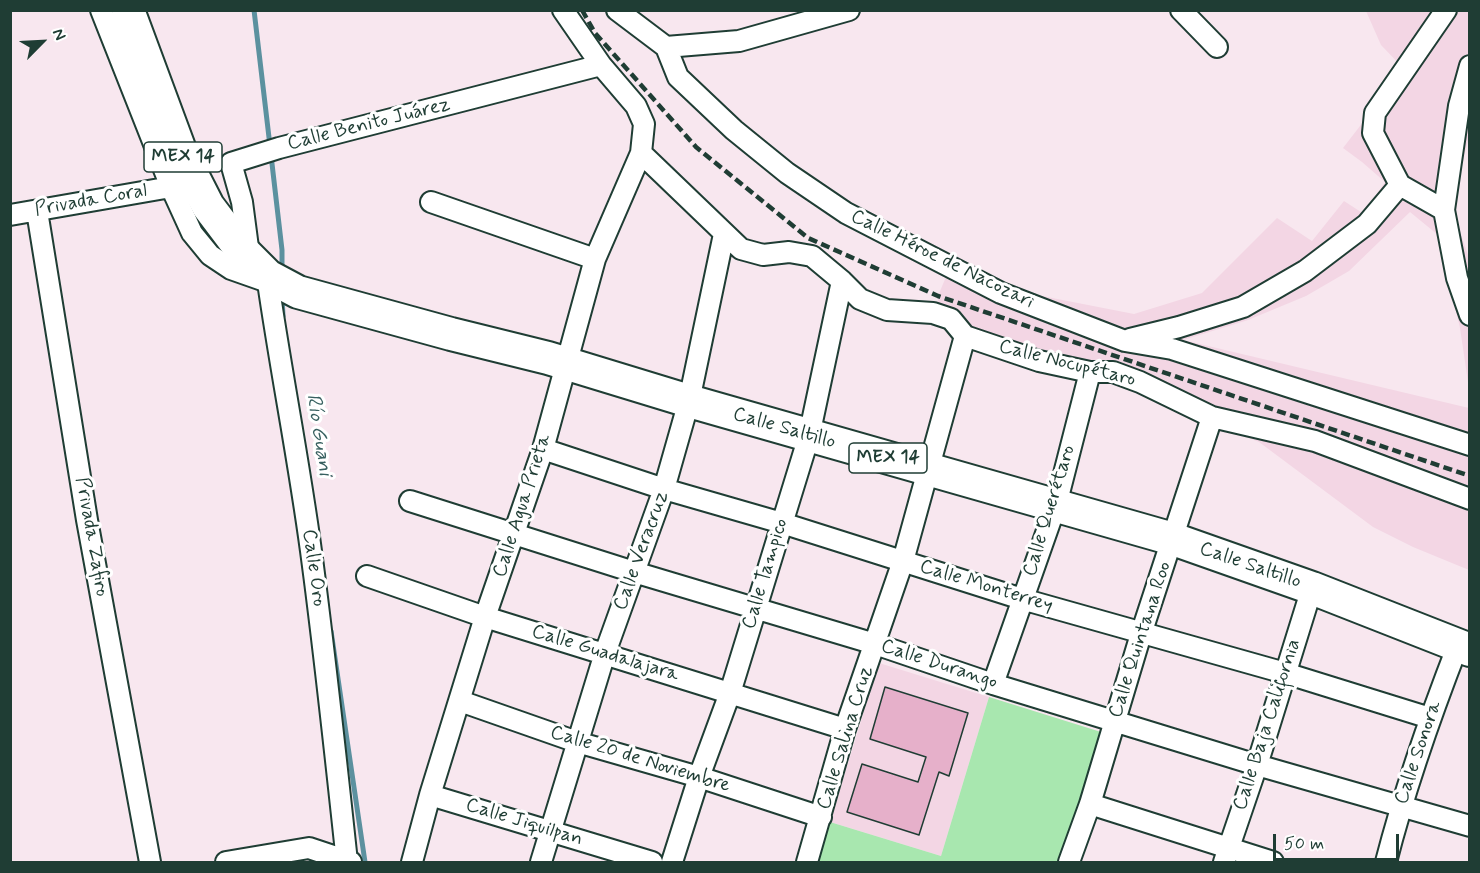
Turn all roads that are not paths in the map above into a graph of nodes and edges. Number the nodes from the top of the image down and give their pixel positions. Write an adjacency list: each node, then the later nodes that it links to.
1 (101, 10): 14 (street)
2 (128, 10): 21 (main road, MEX 14)
3 (563, 10): 10 (street, Calle Agua Prieta)
4 (617, 10): 9 (street, Calle Héroe de Nacozari)
5 (849, 10): 9 (street)
6 (1181, 10): 8 (street)
7 (1446, 10): 13 (street)
8 (1217, 47)
9 (666, 48): 25 (street, Calle Héroe de Nacozari)
10 (601, 65): 12 (street, Calle Agua Prieta); 21 (street, Calle Benito Juárez)
11 (1470, 66): 16 (street)
12 (641, 153): 19 (street, Calle Nocupétaro); 20 (street, Calle Agua Prieta)
13 (1400, 185): 16 (street); 25 (street)
14 (171, 187): 17 (street, Privada Coral); 21 (street)
15 (431, 202): 20 (street)
16 (1444, 210): 23 (street)
17 (37, 211): 18 (street, Privada Coral); 69 (street, Privada Zafiro)
18 (10, 215)
19 (724, 234): 22 (street, Calle Nocupétaro); 28 (street, Calle Veracruz)
20 (595, 259): 26 (street, Calle Agua Prieta)
21 (272, 277): 26 (main road, Calle Saltillo / MEX 14); 71 (street, Calle Oro)
22 (842, 281): 24 (street, Calle Nocupétaro); 30 (street, Calle Tampico)
23 (1470, 315)
24 (965, 336): 27 (street, Calle Nocupétaro); 33 (street, Calle Salina Cruz)
25 (1125, 341): 31 (street, Calle Héroe de Nacozari)
26 (566, 364): 28 (main road, Calle Saltillo / MEX 14); 32 (street, Calle Agua Prieta)
27 (1090, 372): 29 (street, Calle Nocupétaro); 37 (street, Calle Querétaro)
28 (688, 401): 30 (main road, Calle Saltillo / MEX 14); 34 (street, Calle Veracruz)
29 (1212, 417): 35 (street, Calle Nocupétaro); 40 (street, Calle Quintana Roo)
30 (809, 436): 33 (main road, Calle Saltillo / MEX 14); 38 (street, Calle Tampico)
31 (1470, 445)
32 (543, 449): 34 (street, Calle Monterrey); 39 (street, Calle Agua Prieta)
33 (928, 469): 37 (main road, Calle Saltillo / MEX 14); 41 (street, Calle Salina Cruz)
34 (664, 489): 38 (street, Calle Monterrey); 42 (street, Calle Veracruz)
35 (1470, 499)
36 (410, 501): 39 (street, Calle Durango)
37 (1056, 505): 40 (main road, Calle Saltillo / MEX 14); 45 (street, Calle Querétaro)
38 (782, 523): 41 (street, Calle Monterrey); 46 (street, Calle Tampico)
39 (515, 534): 42 (street, Calle Durango); 47 (street, Calle Agua Prieta)
40 (1173, 539): 44 (main road, Calle Saltillo / MEX 14); 48 (street, Calle Quintana Roo)
41 (903, 561): 45 (street, Calle Monterrey); 49 (street, Calle Salina Cruz)
42 (634, 572): 46 (street, Calle Durango); 51 (street, Calle Veracruz)
43 (367, 576): 47 (street, Calle Guadalajara)
44 (1312, 588): 50 (main road, Calle Saltillo / MEX 14); 52 (street, Calle Baja California)
45 (1022, 598): 48 (street, Calle Monterrey); 53 (street, Calle Querétaro)
46 (756, 608): 49 (street, Calle Durango); 54 (street, Calle Tampico)
47 (485, 617): 51 (street, Calle Guadalajara); 55 (street, Calle Agua Prieta)
48 (1141, 634): 52 (street, Calle Monterrey); 57 (street, Calle Quintana Roo)
49 (875, 644): 53 (street, Calle Durango); 58 (street, Calle Salina Cruz)
50 (1464, 648): 56 (street, Calle Sonora)
51 (605, 653): 54 (street, Calle Guadalajara); 59 (street, Calle Veracruz)
52 (1285, 674): 56 (street, Calle Monterrey); 60 (street, Calle Baja California)
53 (993, 684): 57 (street, Calle Durango)
54 (730, 693): 58 (street, Calle Guadalajara); 61 (street, Calle Tampico)
55 (460, 701): 59 (street, Calle 20 de Noviembre); 62 (street, Calle Agua Prieta)
56 (1430, 718): 64 (street, Calle Sonora)
57 (1115, 720): 60 (street, Calle Durango); 63 (street, Calle Quintana Roo)
58 (845, 729): 65 (street, Calle Salina Cruz)
59 (577, 742): 61 (street, Calle 20 de Noviembre); 67 (street, Calle Veracruz)
60 (1257, 765): 64 (street, Calle Durango); 68 (street, Calle Baja California)
61 (699, 777): 65 (street, Calle 20 de Noviembre); 75 (street, Calle Tampico)
62 (430, 795): 67 (street, Calle Jiquilpan); 72 (street, Calle Agua Prieta)
63 (1090, 804): 68 (street); 77 (street, Calle Quintana Roo)
64 (1400, 805): 66 (street, Calle Durango); 79 (street, Calle Sonora)
65 (821, 817): 76 (street, Calle Salina Cruz)
66 (1470, 826)
67 (550, 831): 73 (street, Calle Veracruz); 74 (street, Calle Jiquilpan)
68 (1226, 856): 78 (street)
69 (150, 862)
70 (226, 862): 71 (street)
71 (348, 862)
72 (412, 862)
73 (541, 862)
74 (652, 862)
75 (672, 862)
76 (807, 862)
77 (1069, 862)
78 (1273, 862)
79 (1386, 862)

